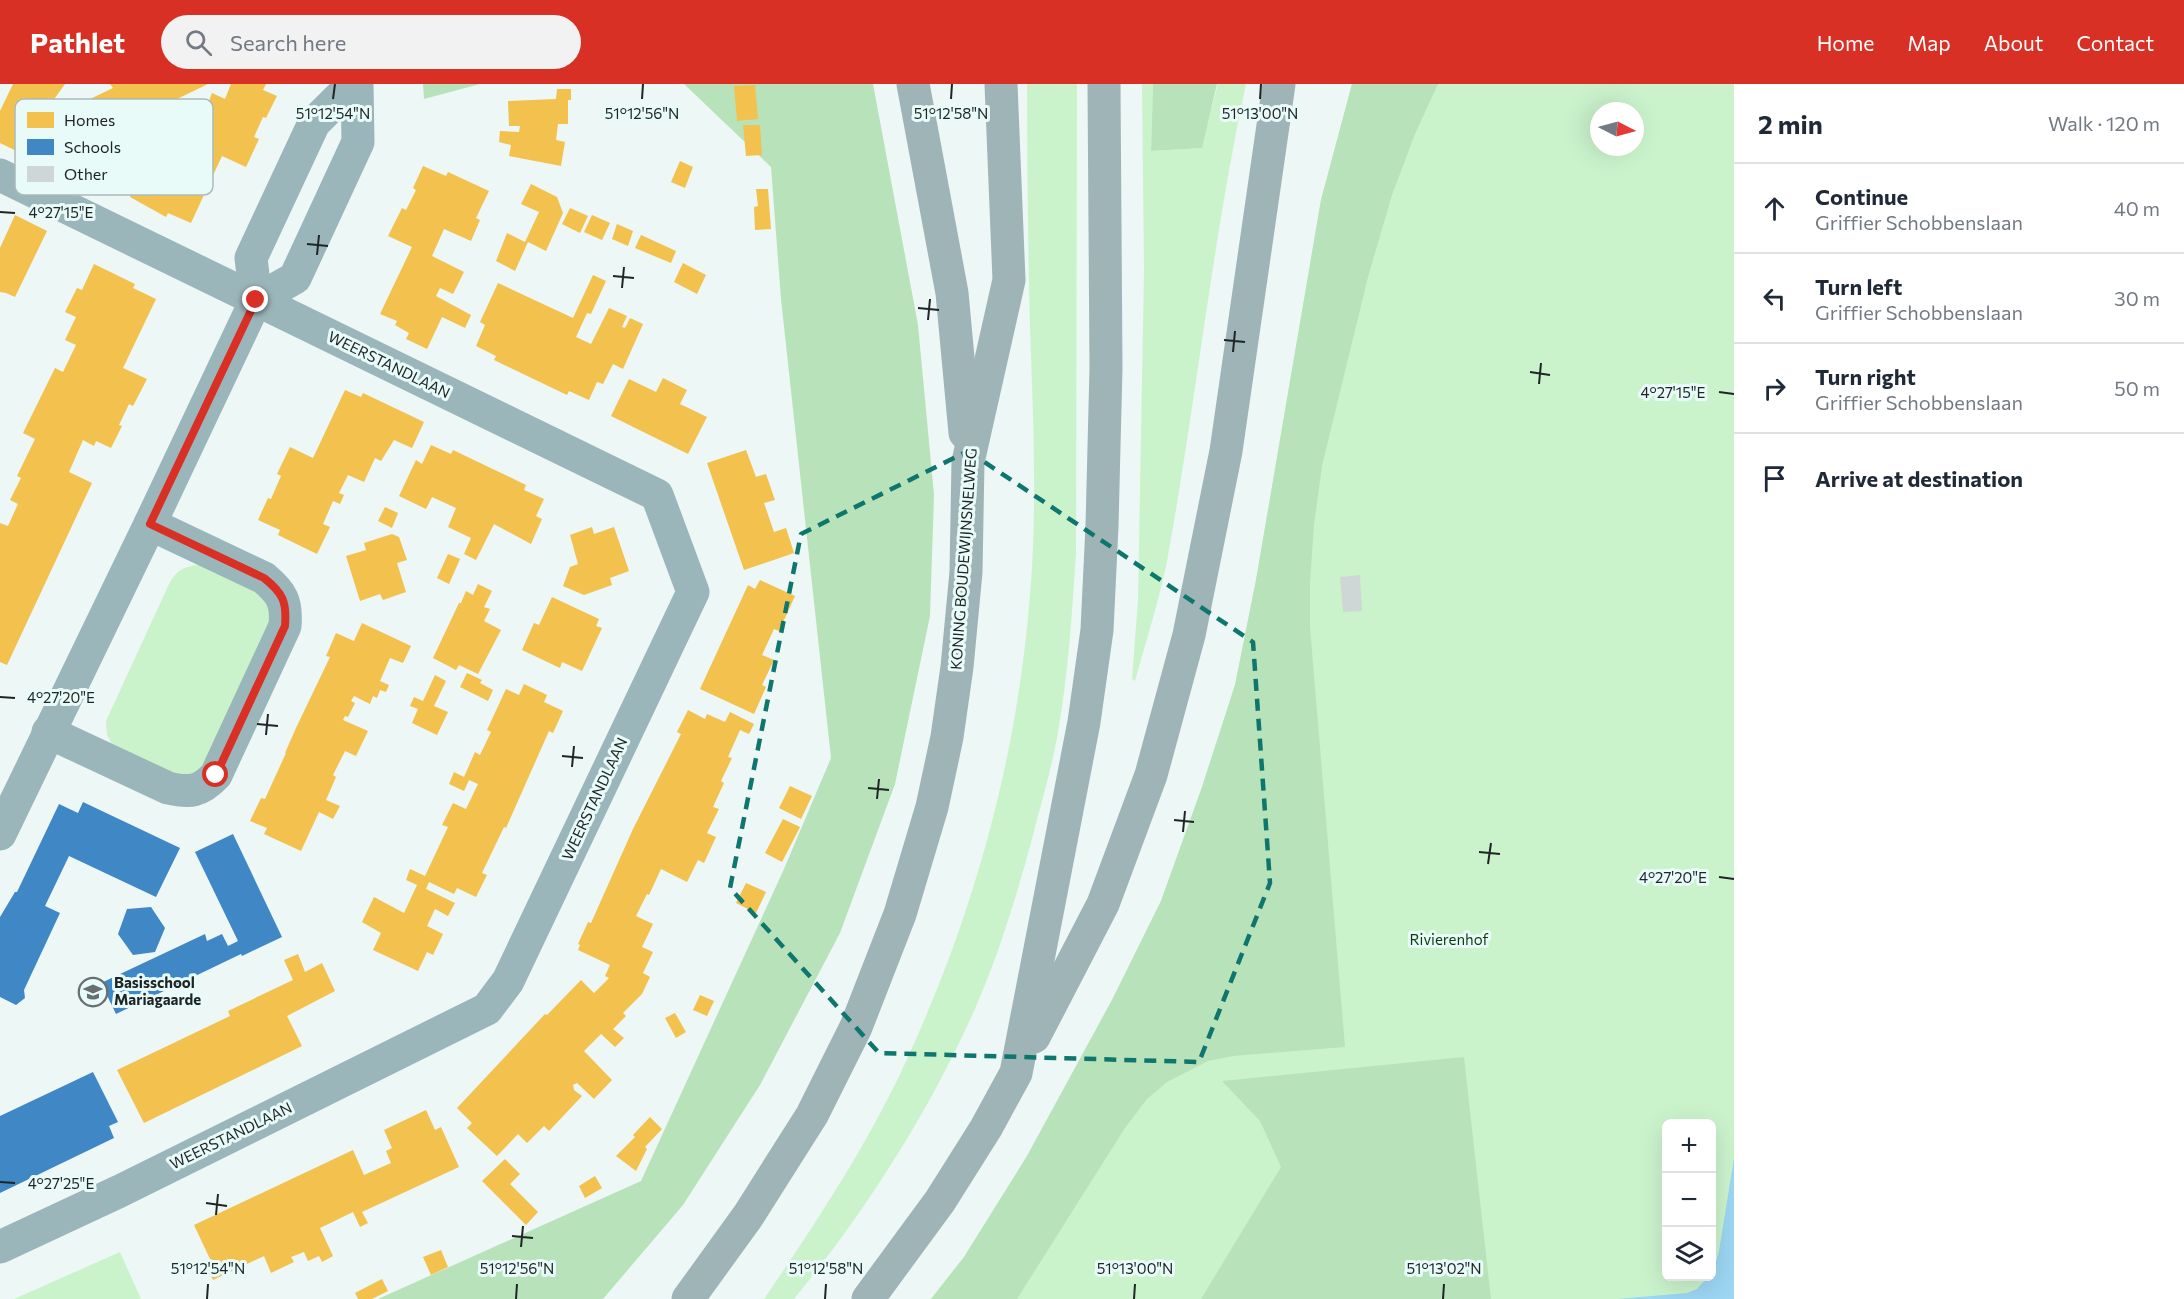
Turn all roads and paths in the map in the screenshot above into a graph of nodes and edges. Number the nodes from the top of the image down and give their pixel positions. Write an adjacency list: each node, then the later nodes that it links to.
1 (355, 84): 11 (street); 11 (street)
2 (913, 84): 12 (highway)
3 (1001, 84): 12 (highway, KONING BOUDEWIJNSNELWEG)
4 (1104, 84): 16 (highway)
5 (1279, 84): 8 (highway)
6 (1293, 84): 8 (highway)
7 (0, 175): 9 (street, WEERSTANDLAAN)
8 (1265, 180): 16 (highway)
9 (15, 182)
10 (41, 195): 11 (street, WEERSTANDLAAN)
11 (256, 300): 13 (street); 17 (street, WEERSTANDLAAN)
12 (968, 462): 18 (highway, KONING BOUDEWIJNSNELWEG)
13 (150, 524): 14 (street); 14 (street)
14 (48, 732): 15 (street)
15 (0, 834)
16 (1016, 1072): 19 (highway)
17 (0, 1247)
18 (688, 1299)
19 (868, 1299)

